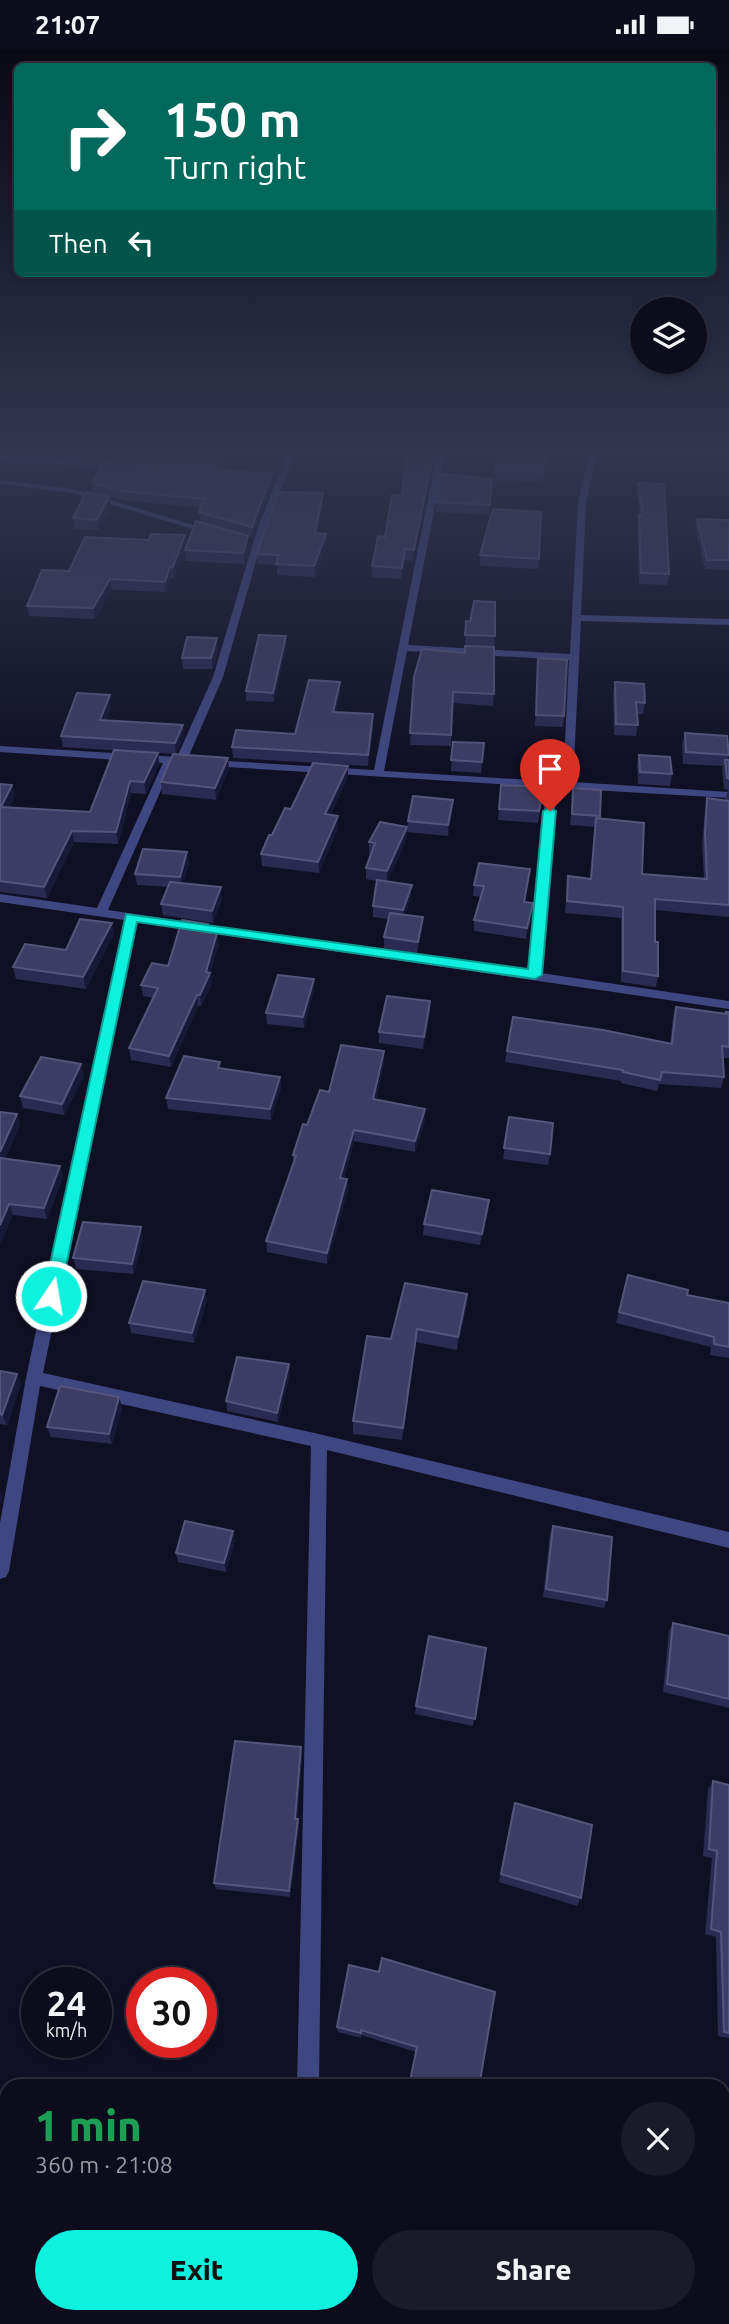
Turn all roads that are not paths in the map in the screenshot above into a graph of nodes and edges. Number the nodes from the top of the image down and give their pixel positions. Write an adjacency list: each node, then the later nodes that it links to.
1 (254, 555): 9 (street)
2 (420, 555): 6 (street)
3 (580, 555): 4 (street)
4 (577, 618): 5 (street); 7 (street)
5 (729, 622)
6 (402, 648): 7 (street); 10 (street)
7 (574, 657): 12 (street)
8 (0, 749): 9 (street)
9 (175, 760): 10 (street); 15 (street)
10 (378, 773): 11 (street)
11 (552, 784): 12 (street); 17 (street)
12 (568, 784): 13 (street)
13 (729, 795)
14 (0, 898): 15 (street)
15 (101, 913): 16 (street)
16 (131, 917): 17 (street); 19 (street)
17 (535, 975): 18 (street)
18 (729, 1005)
19 (34, 1378): 20 (street); 22 (street)
20 (319, 1441): 21 (street); 23 (street)
21 (729, 1540)
22 (0, 1571)
23 (308, 2079)

